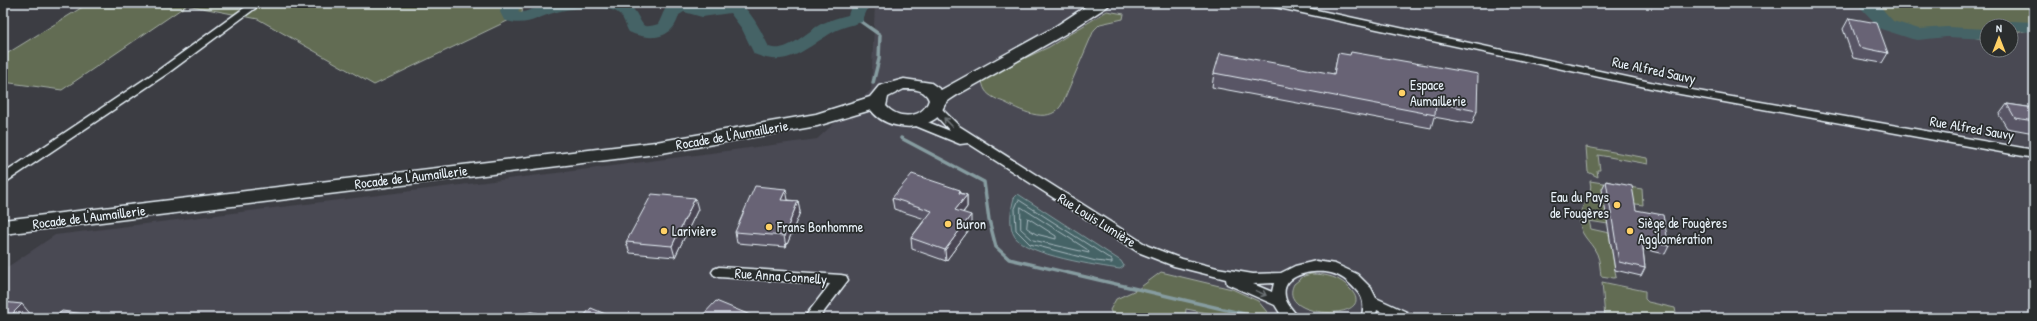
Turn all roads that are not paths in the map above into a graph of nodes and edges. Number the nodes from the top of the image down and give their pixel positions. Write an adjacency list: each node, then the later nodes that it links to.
1 (1102, 3): 4 (main road)
2 (1270, 3): 10 (street, Rue Alfred Sauvy)
3 (256, 4): 11 (street)
4 (1014, 55): 5 (main road); 6 (main road)
5 (924, 86): 6 (main road); 7 (main road)
6 (937, 104): 8 (main road); 9 (street, Rue Louis Lumière, one-way to 6)
7 (881, 108): 8 (main road); 12 (main road, Rocade de l'Aumaillerie)
8 (915, 120): 9 (street, Rue Louis Lumière)
9 (985, 149): 14 (street, Rue Louis Lumière)
10 (2034, 154)
11 (3, 180)
12 (3, 227)
13 (719, 272): 18 (street, Rue Anna Connelly)
14 (1217, 274): 15 (street, Rue Louis Lumière); 17 (street, Rue Louis Lumière, one-way to 17)
15 (1283, 278): 16 (street); 17 (street)
16 (1370, 301): 20 (street); 21 (street)
17 (1280, 302): 19 (street)
18 (811, 318)
19 (1291, 318)
20 (1368, 318)
21 (1406, 318)

